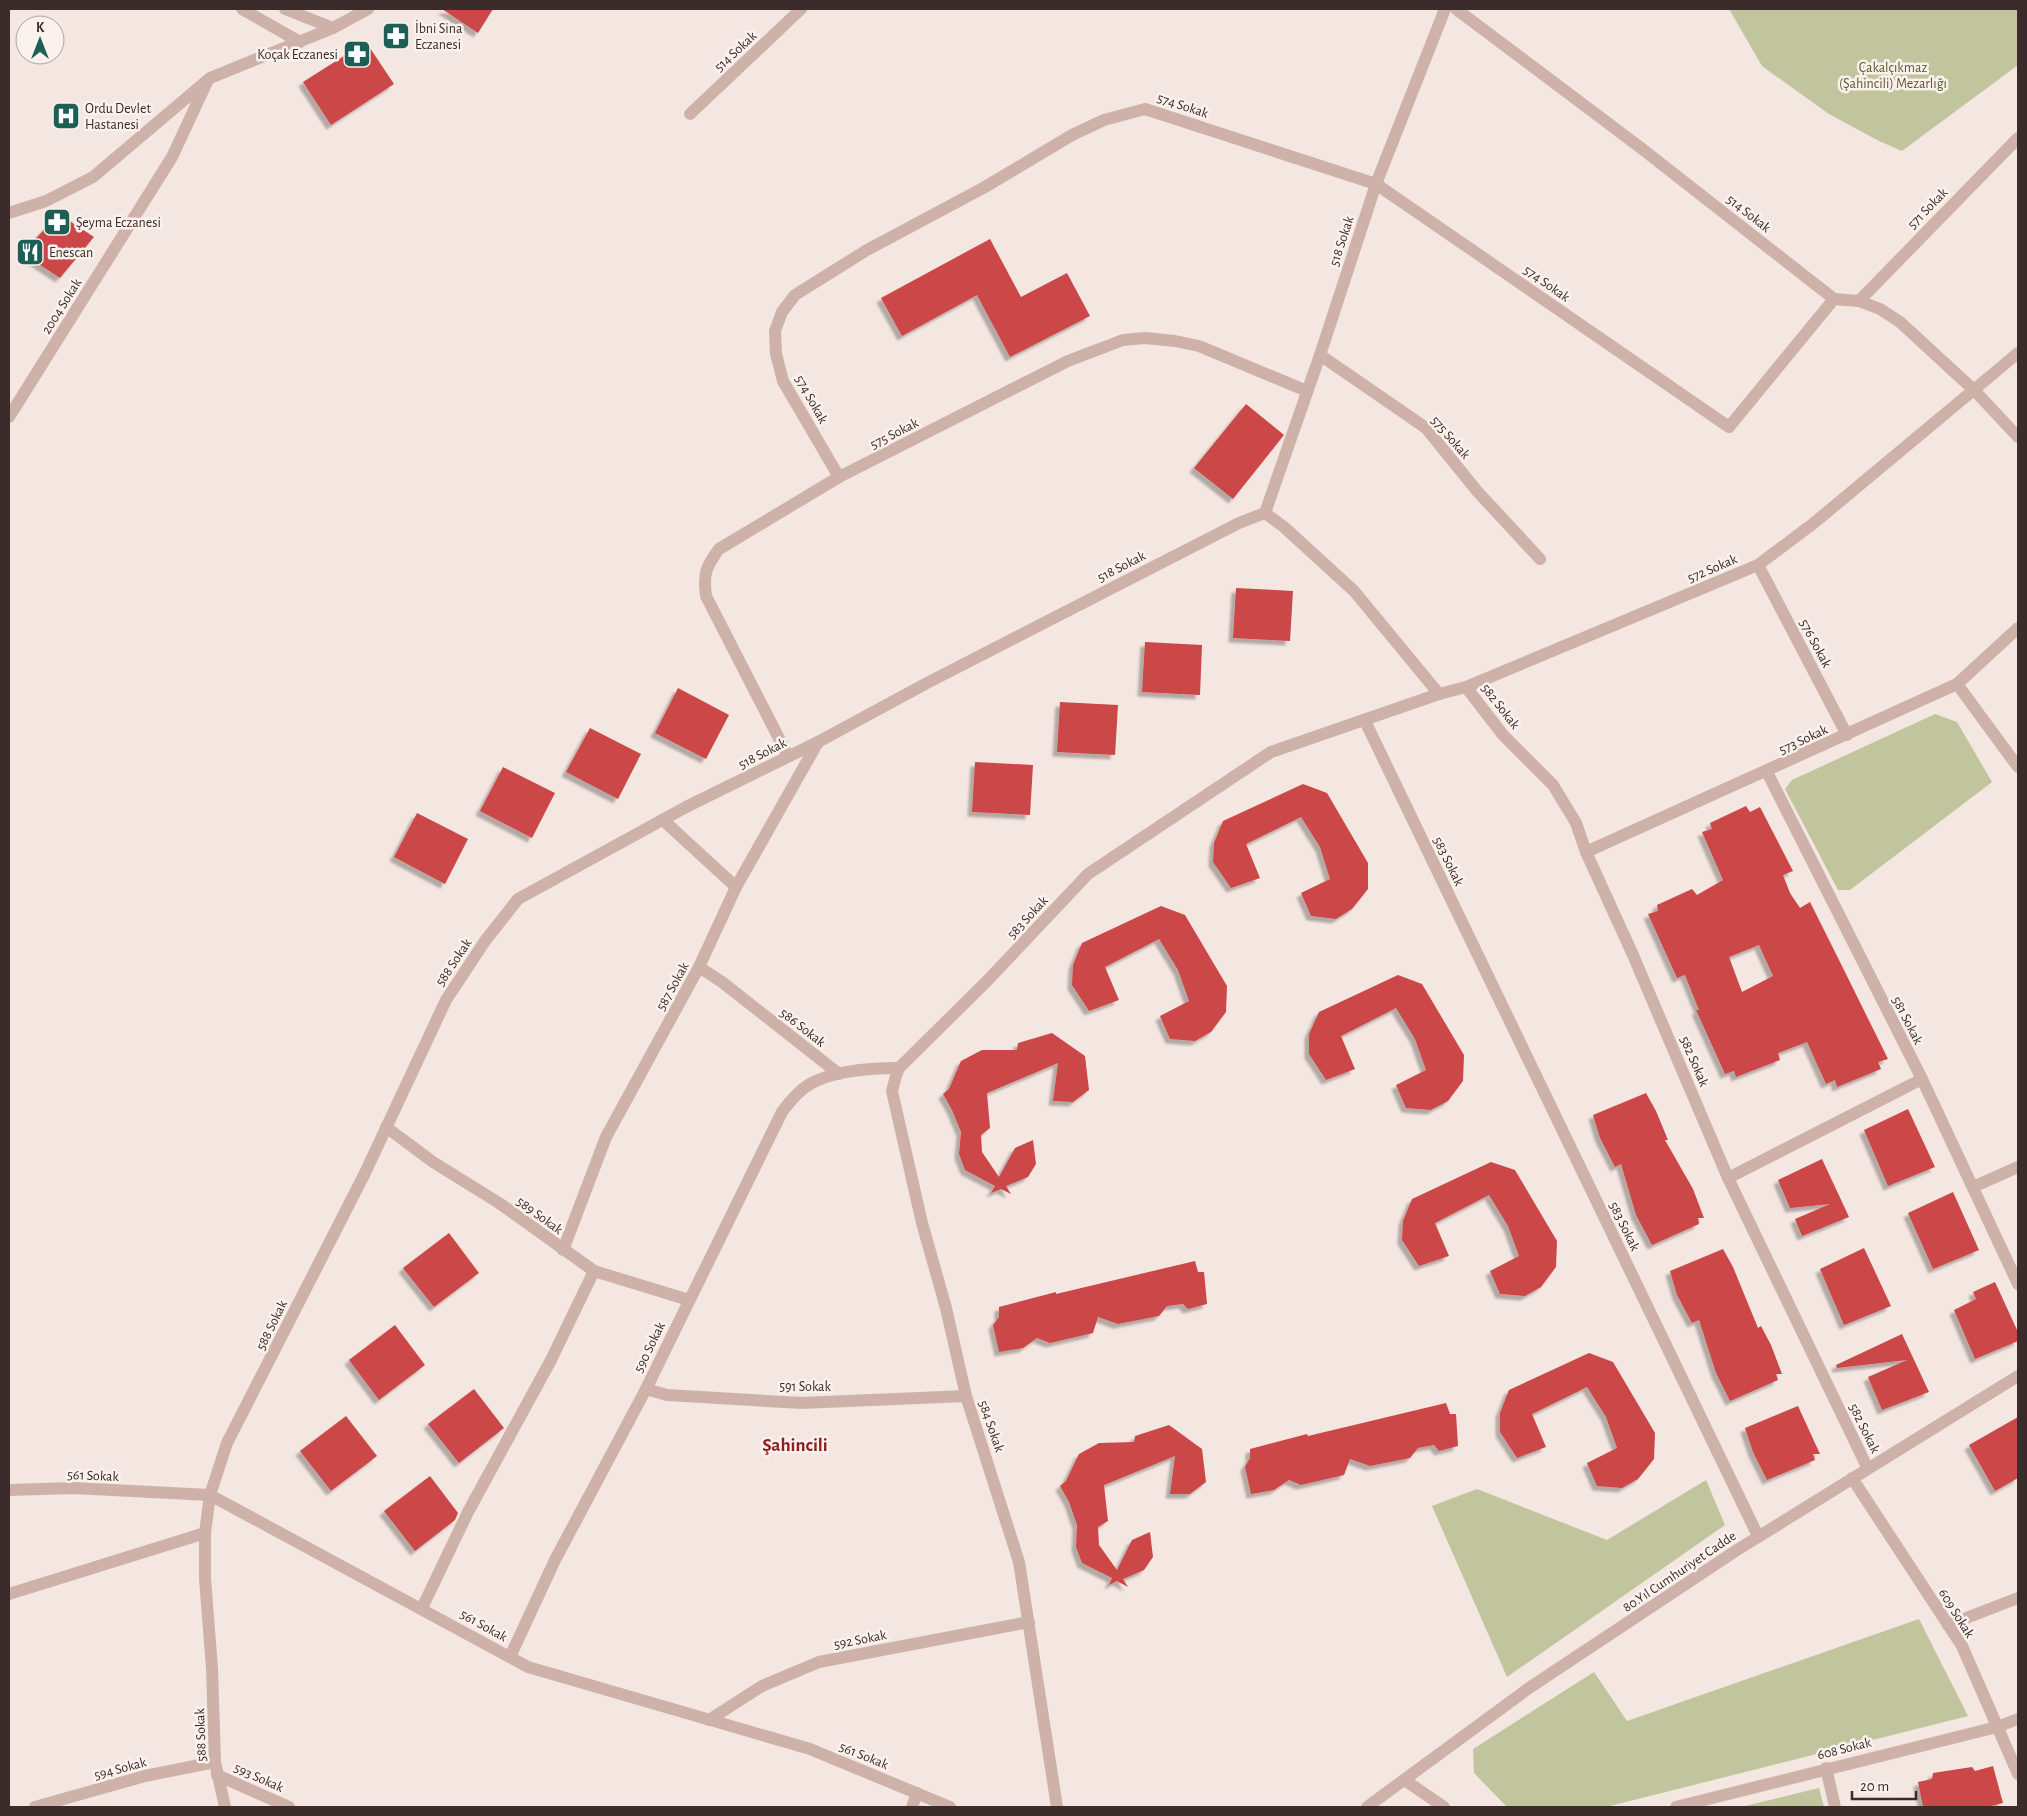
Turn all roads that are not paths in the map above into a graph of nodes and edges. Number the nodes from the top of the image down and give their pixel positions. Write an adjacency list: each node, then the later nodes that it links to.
1 (242, 9): 8 (street)
2 (285, 9): 7 (street)
3 (368, 9): 7 (street)
4 (801, 9): 10 (street, 514 Sokak)
5 (1445, 9): 12 (street, 518 Sokak)
6 (1456, 9): 14 (street, 514 Sokak)
7 (333, 28): 8 (street)
8 (300, 42): 9 (street)
9 (210, 78): 13 (street); 20 (street, 2004 Sokak)
10 (690, 114)
11 (2018, 138): 15 (street, 571 Sokak)
12 (1376, 184): 14 (street, 574 Sokak); 17 (street, 518 Sokak); 22 (street, 574 Sokak)
13 (9, 212)
14 (1834, 299): 15 (street)
15 (1859, 301): 19 (street)
16 (2018, 354): 19 (street, 572 Sokak)
17 (1320, 355): 18 (street, 518 Sokak); 24 (street, 575 Sokak)
18 (1306, 391): 22 (street, 575 Sokak); 23 (street, 518 Sokak)
19 (1975, 391): 21 (street); 25 (street, 572 Sokak)
20 (9, 417)
21 (2018, 436)
22 (839, 477): 33 (street, 575 Sokak)
23 (1265, 513): 29 (street); 32 (street, 518 Sokak)
24 (1540, 559)
25 (1758, 565): 28 (street, 572 Sokak); 31 (street, 576 Sokak)
26 (2018, 628): 27 (street, 573 Sokak)
27 (1957, 684): 31 (street, 573 Sokak); 34 (street)
28 (1466, 687): 29 (street, 572 Sokak); 37 (street, 582 Sokak)
29 (1439, 694): 30 (street, 572 Sokak)
30 (1365, 720): 41 (street, 583 Sokak); 60 (street, 583 Sokak)
31 (1847, 735): 35 (street, 573 Sokak)
32 (818, 742): 33 (street, 518 Sokak); 38 (street, 587 Sokak)
33 (788, 756): 36 (street, 518 Sokak)
34 (2018, 767)
35 (1767, 772): 37 (street, 573 Sokak); 43 (street, 581 Sokak)
36 (663, 820): 38 (street); 39 (street, 518 Sokak)
37 (1586, 852): 46 (street, 582 Sokak)
38 (736, 887): 40 (street, 587 Sokak)
39 (518, 899): 44 (street, 588 Sokak)
40 (699, 967): 42 (street, 586 Sokak); 48 (street, 587 Sokak)
41 (903, 1064): 42 (street); 54 (street, 584 Sokak)
42 (839, 1074): 51 (street, 590 Sokak)
43 (1922, 1079): 46 (street); 47 (street, 581 Sokak)
44 (386, 1128): 48 (street, 589 Sokak); 58 (street, 588 Sokak)
45 (2018, 1167): 47 (street)
46 (1728, 1178): 55 (street, 582 Sokak)
47 (1973, 1187): 50 (street, 581 Sokak)
48 (563, 1250): 49 (street, 589 Sokak)
49 (594, 1271): 51 (street, 589 Sokak); 63 (street)
50 (2018, 1284)
51 (689, 1300): 53 (street, 590 Sokak)
52 (2018, 1376): 55 (street, 80.Yıl Cumhuriyet Cadde)
53 (646, 1389): 54 (street, 591 Sokak); 66 (street, 590 Sokak)
54 (966, 1396): 64 (street, 584 Sokak)
55 (1867, 1467): 56 (street, 80.Yıl Cumhuriyet Cadde)
56 (1852, 1478): 60 (street, 80.Yıl Cumhuriyet Cadde); 65 (street, 609 Sokak)
57 (9, 1490): 58 (street, 561 Sokak)
58 (210, 1495): 59 (street, 588 Sokak); 63 (street, 561 Sokak)
59 (205, 1533): 61 (street); 71 (street, 588 Sokak)
60 (1758, 1536): 73 (street, 80.Yıl Cumhuriyet Cadde)
61 (9, 1594)
62 (2018, 1598): 65 (street)
63 (422, 1608): 66 (street, 561 Sokak)
64 (1029, 1622): 68 (street, 592 Sokak); 80 (street, 584 Sokak)
65 (1948, 1625): 69 (street, 609 Sokak)
66 (510, 1657): 68 (street, 561 Sokak)
67 (2018, 1719): 69 (street, 608 Sokak)
68 (709, 1720): 74 (street, 561 Sokak)
69 (1997, 1727): 70 (street, 608 Sokak); 72 (street, 609 Sokak)
70 (1826, 1768): 83 (street, 608 Sokak); 84 (street)
71 (216, 1769): 75 (street, 594 Sokak); 76 (street, 588 Sokak); 77 (street, 593 Sokak)
72 (2018, 1774)
73 (1406, 1781): 81 (street, 80.Yıl Cumhuriyet Cadde); 82 (street)
74 (917, 1793): 78 (street); 79 (street, 561 Sokak)
75 (35, 1807)
76 (224, 1807)
77 (289, 1807)
78 (912, 1807)
79 (950, 1807)
80 (1057, 1807)
81 (1367, 1807)
82 (1444, 1807)
83 (1676, 1807)
84 (1836, 1807)

